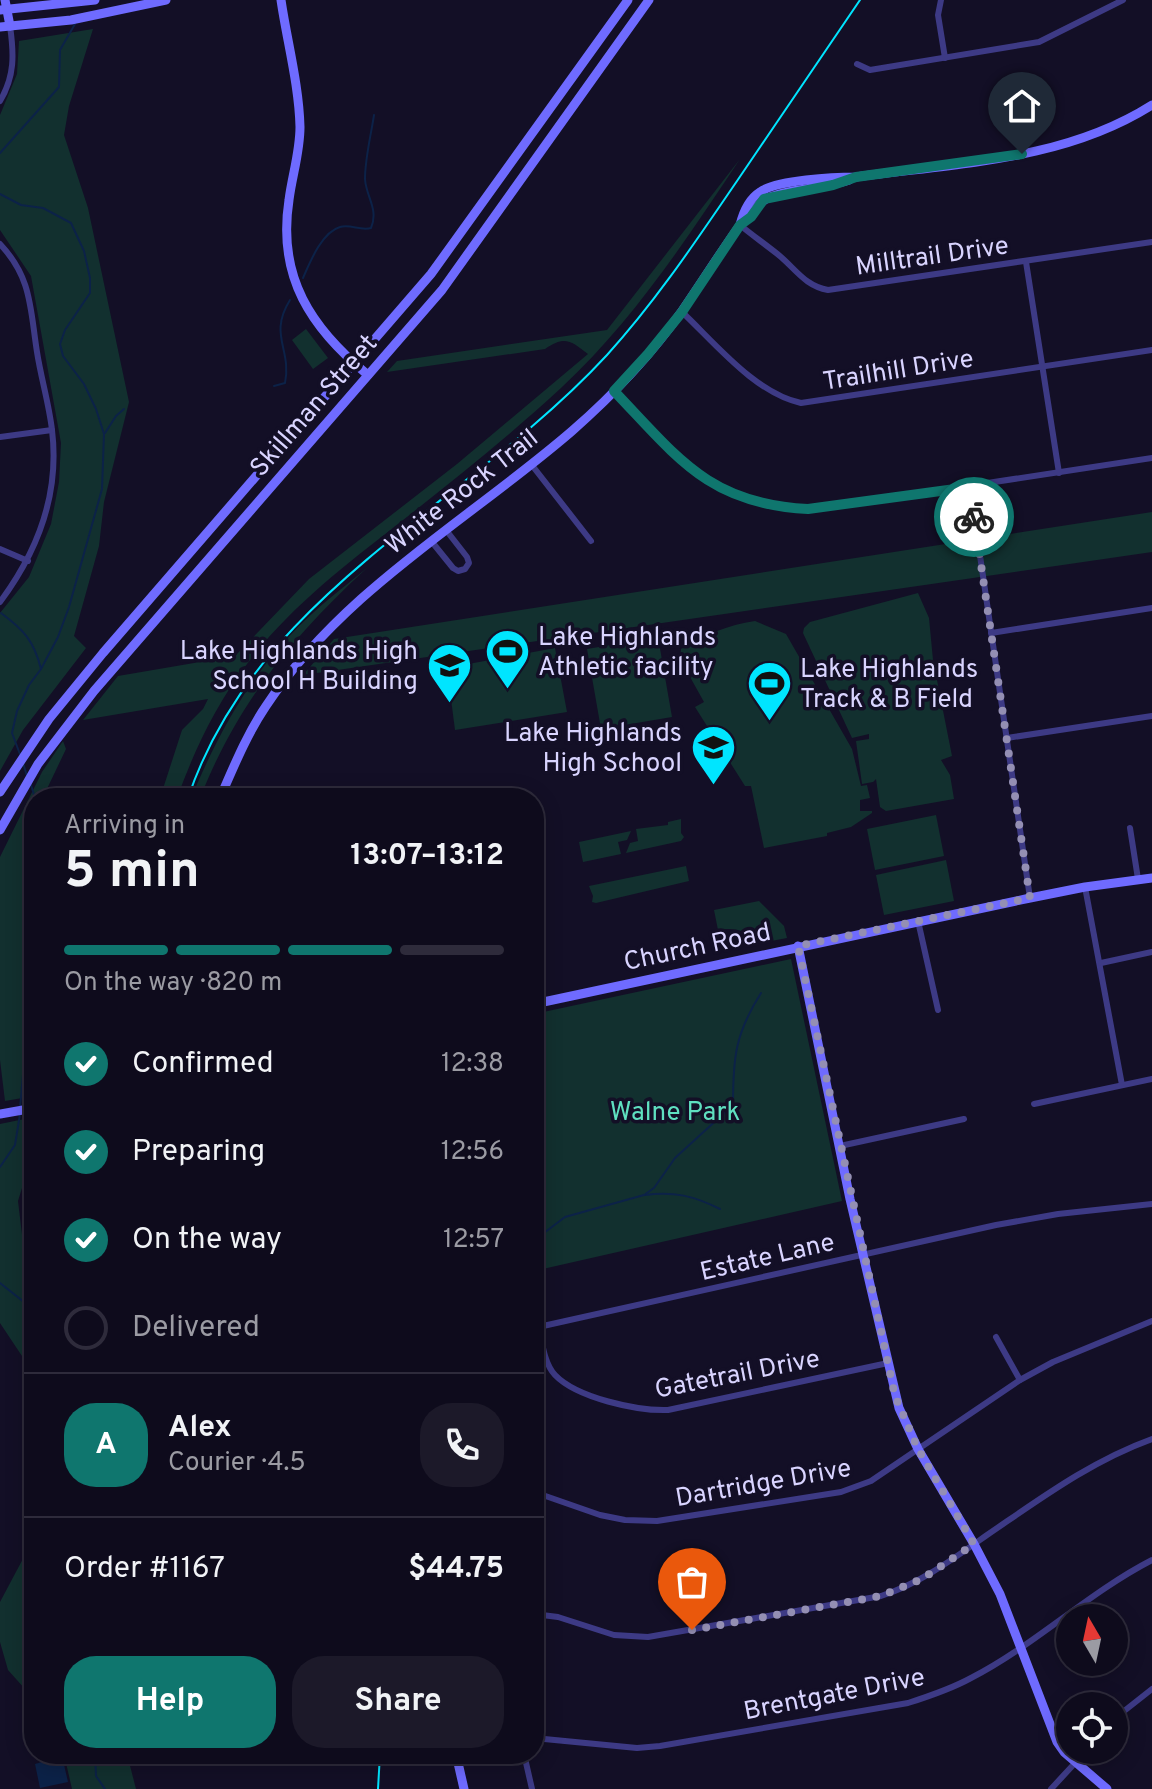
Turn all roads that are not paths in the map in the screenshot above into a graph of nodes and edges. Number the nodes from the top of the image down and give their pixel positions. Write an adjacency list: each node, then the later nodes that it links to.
1 (95, 0): 8 (street)
2 (166, 0): 9 (street)
3 (281, 0): 22 (street)
4 (628, 0): 22 (street, Skillman Street)
5 (649, 0): 24 (street, Skillman Street)
6 (941, 0): 10 (street)
7 (1123, 0): 10 (street)
8 (4, 7): 9 (street)
9 (5, 27): 12 (street)
10 (945, 58): 11 (street)
11 (857, 64)
12 (12, 75): 13 (street); 14 (street)
13 (0, 76)
14 (1, 96)
15 (1152, 105): 16 (street, White Rock Trail)
16 (740, 225): 19 (street, Milltrail Drive); 20 (street, White Rock Trail)
17 (1152, 242): 19 (street, Milltrail Drive)
18 (0, 244): 26 (street)
19 (1026, 262): 23 (street)
20 (682, 312): 23 (street, Trailhill Drive); 25 (street, White Rock Trail)
21 (1152, 350): 23 (street, Trailhill Drive)
22 (355, 364): 24 (street); 39 (street, Skillman Street)
23 (1043, 367): 30 (street)
24 (368, 375): 40 (street, Skillman Street)
25 (614, 391): 29 (street, White Rock Trail); 31 (street)
26 (52, 430): 27 (street); 36 (street)
27 (0, 437)
28 (1152, 458): 30 (street)
29 (531, 464): 32 (street, White Rock Trail); 33 (street)
30 (1059, 473): 31 (street)
31 (970, 487): 41 (street)
32 (446, 530): 34 (street, White Rock Trail); 34 (street)
33 (591, 541)
34 (432, 542): 44 (street, White Rock Trail)
35 (0, 549): 36 (street)
36 (28, 561): 37 (street)
37 (0, 602)
38 (1152, 608): 41 (street)
39 (139, 612): 40 (street); 45 (street, Skillman Street)
40 (153, 624): 47 (street, Skillman Street)
41 (991, 633): 43 (street)
42 (1152, 716): 43 (street)
43 (1007, 738): 51 (street)
44 (225, 788)
45 (0, 792)
46 (1130, 828): 49 (street)
47 (0, 830)
48 (1152, 878): 49 (street, Church Road)
49 (1138, 879): 50 (street, Church Road)
50 (1085, 887): 51 (street, Church Road); 55 (street)
51 (1030, 898): 52 (street, Church Road)
52 (918, 921): 53 (street, Church Road); 57 (street)
53 (798, 946): 56 (street, Church Road); 64 (street)
54 (1152, 952): 55 (street)
55 (1101, 963): 59 (street)
56 (544, 1002)
57 (938, 1010)
58 (1152, 1079): 59 (street)
59 (1122, 1085): 60 (street)
60 (1034, 1104)
61 (24, 1110): 62 (street)
62 (0, 1114)
63 (964, 1119): 64 (street)
64 (840, 1146): 66 (street)
65 (1152, 1204): 66 (street, Estate Lane)
66 (863, 1255): 68 (street, Estate Lane); 71 (street)
67 (1152, 1321): 72 (street, Dartridge Drive)
68 (544, 1326)
69 (996, 1337): 72 (street)
70 (544, 1353): 71 (street, Gatetrail Drive)
71 (888, 1363): 74 (street)
72 (1020, 1380): 74 (street, Dartridge Drive)
73 (1152, 1439): 76 (street)
74 (918, 1449): 75 (street, Dartridge Drive); 76 (street)
75 (544, 1495)
76 (974, 1544): 78 (street); 79 (street)
77 (1152, 1560): 79 (street, Brentgate Drive)
78 (544, 1615)
79 (1020, 1646): 82 (street); 83 (street, Brentgate Drive)
80 (1152, 1689): 81 (street)
81 (1128, 1708)
82 (1056, 1738)
83 (544, 1739)
84 (458, 1764): 88 (street)
85 (526, 1764): 89 (street)
86 (1076, 1764): 90 (street)
87 (1078, 1764): 91 (street)
88 (464, 1789)
89 (532, 1789)
90 (1051, 1789)
91 (1107, 1789)

